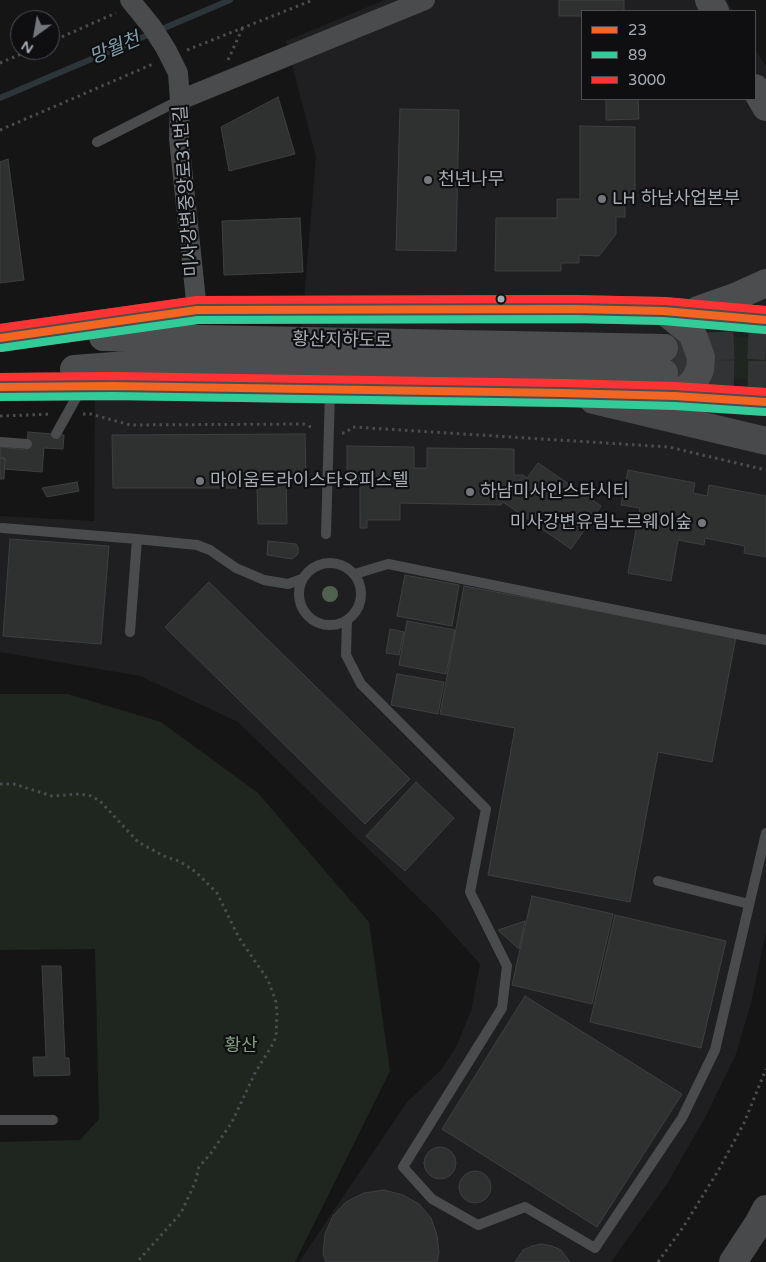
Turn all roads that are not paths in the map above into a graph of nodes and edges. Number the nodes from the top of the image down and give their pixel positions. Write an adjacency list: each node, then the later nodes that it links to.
1 (425, 0): 3 (street)
2 (125, 6): 3 (street, 미사강변중앙로31번길)
3 (180, 100): 4 (lane); 6 (street, 미사강변중앙로31번길)
4 (97, 142)
5 (766, 283): 7 (main road)
6 (197, 310): 7 (main road); 9 (main road)
7 (675, 312): 8 (main road); 10 (main road)
8 (766, 320)
9 (10, 337): 10 (main road, 황산지하도로)
10 (667, 373): 11 (main road, 황산지하도로); 15 (main road); 16 (main road)
11 (0, 375)
12 (83, 386): 13 (main road); 14 (main road); 17 (lane)
13 (0, 387)
14 (330, 389): 15 (main road); 22 (lane)
15 (562, 393): 18 (main road)
16 (766, 402)
17 (56, 434)
18 (766, 441)
19 (0, 442): 20 (lane)
20 (27, 444)
21 (2, 528): 23 (lane)
22 (326, 534)
23 (136, 539): 25 (lane); 27 (lane)
24 (355, 574): 25 (lane); 26 (lane); 28 (lane)
25 (302, 579): 26 (lane)
26 (347, 620): 31 (lane)
27 (130, 632)
28 (766, 640)
29 (766, 833): 31 (lane)
30 (658, 881): 31 (lane)
31 (750, 904)
32 (0, 1120): 33 (lane)
33 (53, 1120)
34 (766, 1209): 35 (main road)
35 (733, 1262)

